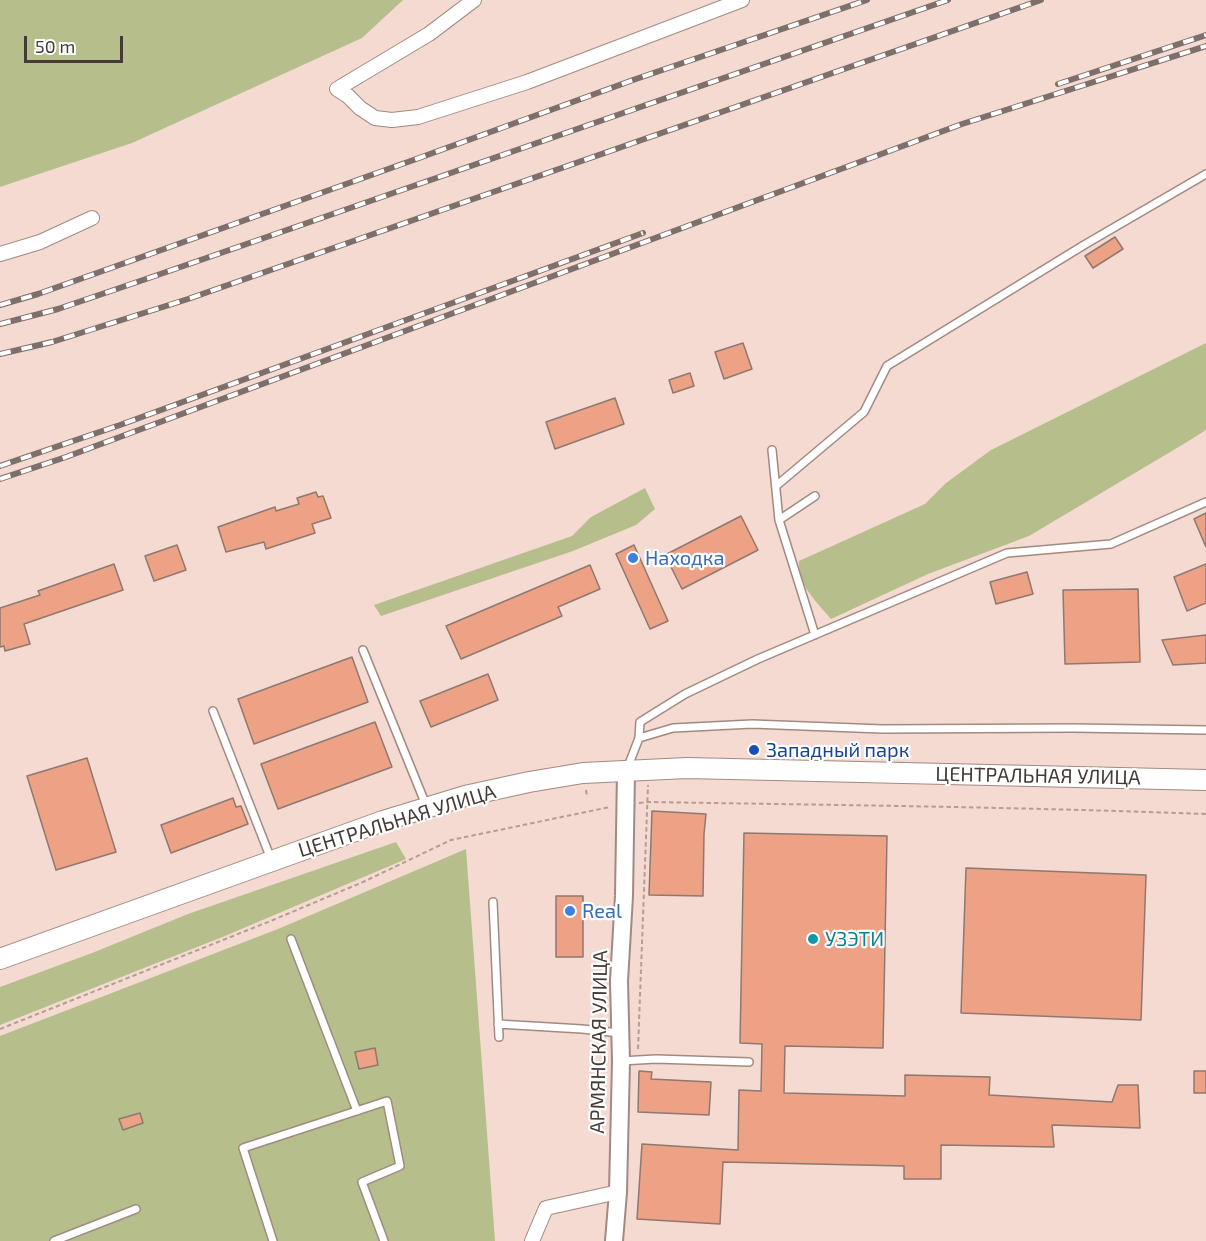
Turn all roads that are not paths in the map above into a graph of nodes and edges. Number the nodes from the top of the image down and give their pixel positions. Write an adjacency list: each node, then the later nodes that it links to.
1 (474, 0): 2 (street)
2 (742, 0)
3 (1206, 174): 7 (lane)
4 (92, 218): 5 (street)
5 (0, 254)
6 (772, 450): 7 (lane)
7 (776, 486): 10 (lane)
8 (815, 496): 10 (lane)
9 (1206, 502): 11 (lane)
10 (779, 520): 11 (lane)
11 (815, 635): 15 (lane)
12 (363, 650): 18 (lane)
13 (213, 711): 19 (lane)
14 (1206, 730): 15 (lane)
15 (639, 738): 16 (lane)
16 (626, 771): 17 (main road, ЦЕНТРАЛЬНАЯ УЛИЦА); 18 (main road, ЦЕНТРАЛЬНАЯ УЛИЦА); 24 (street, АРМЯНСКАЯ УЛИЦА)
17 (1206, 780)
18 (427, 808): 19 (main road, ЦЕНТРАЛЬНАЯ УЛИЦА)
19 (272, 861): 22 (main road, ЦЕНТРАЛЬНАЯ УЛИЦА)
20 (493, 902): 23 (lane)
21 (291, 939): 28 (lane)
22 (0, 959)
23 (498, 1024): 24 (lane); 25 (lane)
24 (620, 1033): 26 (street, АРМЯНСКАЯ УЛИЦА)
25 (499, 1037)
26 (629, 1060): 27 (lane); 29 (street, АРМЯНСКАЯ УЛИЦА)
27 (749, 1062)
28 (357, 1111): 32 (lane); 33 (lane)
29 (618, 1192): 34 (street); 35 (street, АРМЯНСКАЯ УЛИЦА)
30 (136, 1209): 31 (lane)
31 (54, 1241)
32 (273, 1241)
33 (384, 1241)
34 (532, 1241)
35 (614, 1241)

